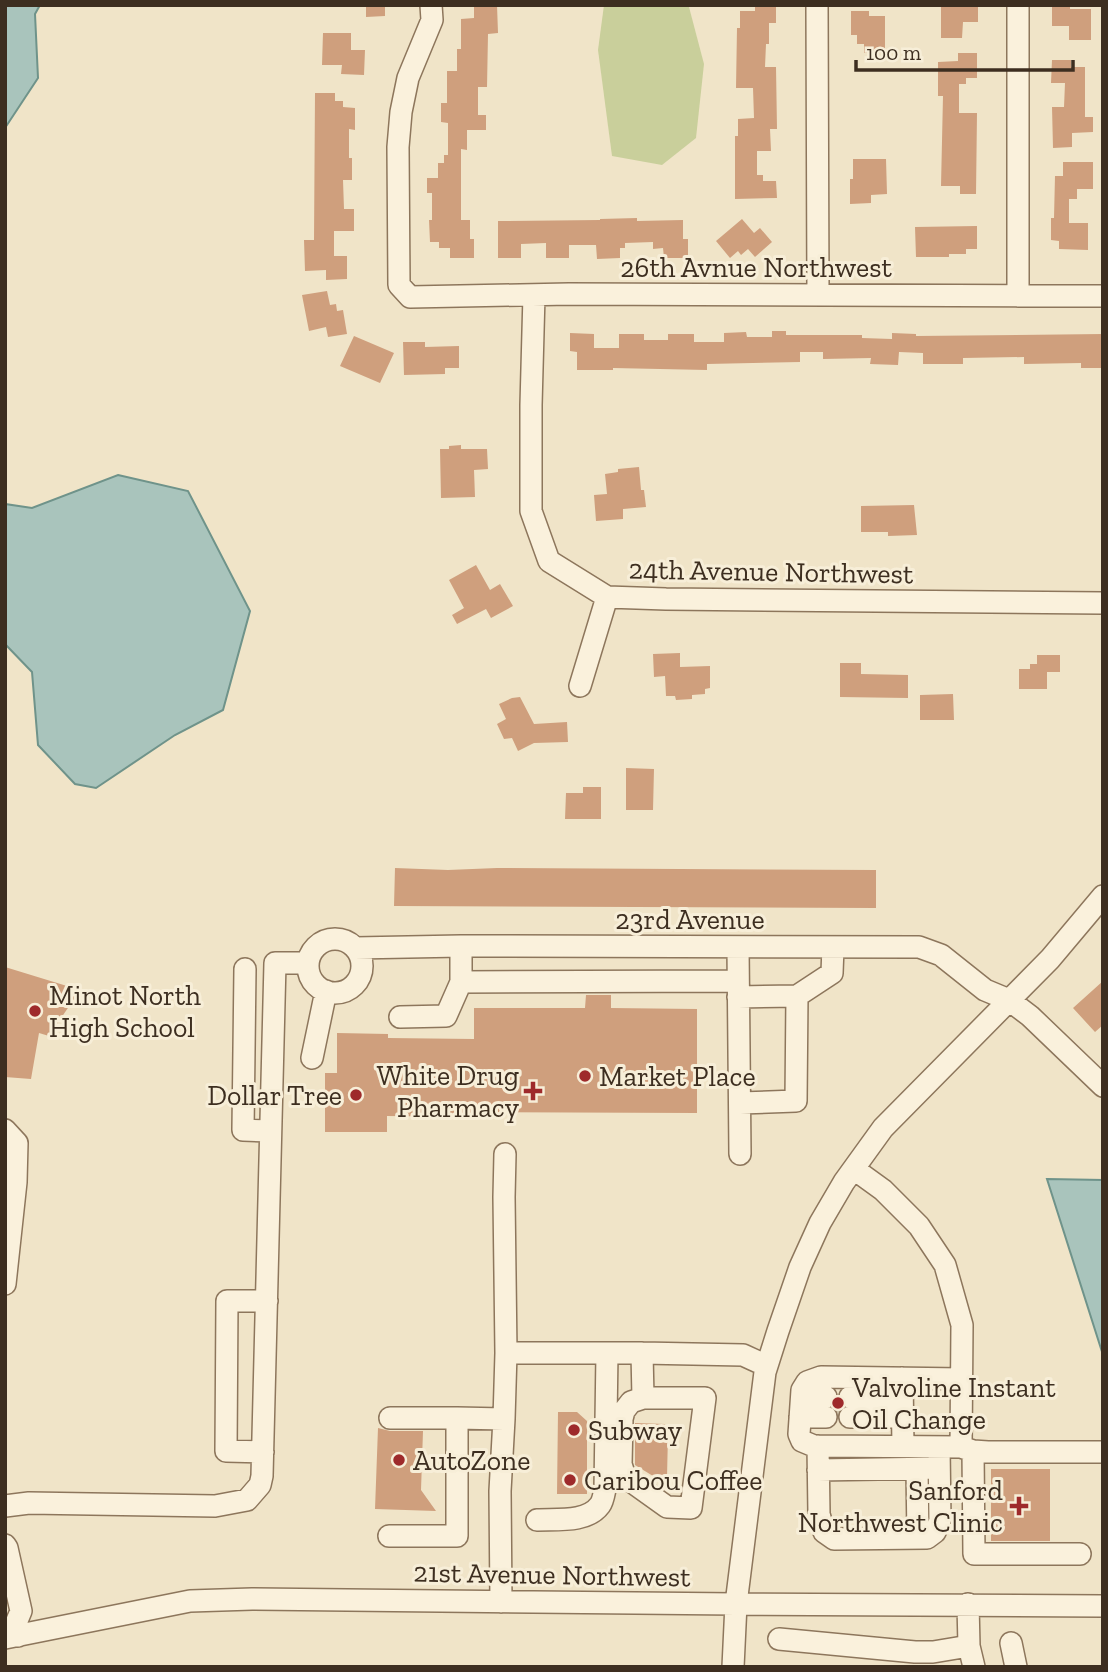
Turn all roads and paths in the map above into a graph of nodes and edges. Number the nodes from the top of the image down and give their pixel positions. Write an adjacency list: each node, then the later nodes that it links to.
1 (431, 5): 4 (street, 26th Avnue Northwest)
2 (817, 5): 5 (street)
3 (1018, 5): 6 (street)
4 (534, 295): 5 (street, 26th Avnue Northwest); 8 (street, 24th Avenue Northwest)
5 (818, 295): 6 (street, 26th Avnue Northwest)
6 (1018, 296): 7 (street, 26th Avnue Northwest)
7 (1103, 296)
8 (607, 597): 9 (street, 24th Avenue Northwest); 10 (street)
9 (1103, 603)
10 (580, 686)
11 (1103, 895): 22 (street)
12 (461, 946): 13 (street, 23rd Avenue); 15 (street, 23rd Avenue); 18 (street)
13 (738, 947): 14 (street, 23rd Avenue); 19 (street)
14 (833, 947): 21 (street); 22 (street, 23rd Avenue)
15 (355, 948): 16 (street); 20 (street)
16 (308, 963): 20 (street); 28 (street)
17 (245, 969): 28 (street)
18 (461, 982): 19 (street); 23 (street)
19 (738, 989): 21 (street); 26 (street)
20 (326, 992): 24 (street)
21 (797, 996): 26 (street)
22 (1009, 1000): 25 (street, 23rd Avenue); 31 (street)
23 (400, 1017)
24 (312, 1058)
25 (1102, 1084)
26 (740, 1103): 30 (street)
27 (5, 1130): 32 (street)
28 (271, 1131): 33 (street)
29 (505, 1154): 34 (street)
30 (740, 1154)
31 (854, 1169): 37 (street); 38 (street)
32 (5, 1284)
33 (267, 1301): 50 (street); 50 (street)
34 (506, 1353): 35 (street); 46 (street)
35 (607, 1353): 36 (street); 56 (street)
36 (642, 1353): 37 (street); 39 (street)
37 (767, 1366): 62 (street)
38 (962, 1379): 40 (street); 49 (street)
39 (643, 1398): 39 (street)
40 (902, 1400): 41 (street); 43 (street); 48 (street)
41 (850, 1407)
42 (826, 1408): 43 (street)
43 (801, 1414): 47 (street)
44 (390, 1418): 45 (street)
45 (457, 1418): 46 (street); 58 (street)
46 (505, 1419): 61 (street)
47 (818, 1446): 48 (street); 53 (street)
48 (903, 1447): 52 (street)
49 (967, 1449): 51 (street); 52 (street); 60 (street)
50 (263, 1452): 55 (street)
51 (1103, 1452)
52 (939, 1458): 54 (street); 57 (street)
53 (818, 1470): 54 (street); 57 (street)
54 (917, 1475): 57 (street)
55 (5, 1506)
56 (537, 1520)
57 (918, 1533)
58 (389, 1536)
59 (5, 1545): 65 (street)
60 (1080, 1554)
61 (501, 1602): 62 (street, 21st Avenue Northwest); 65 (street, 21st Avenue Northwest)
62 (736, 1604): 63 (street, 21st Avenue Northwest); 69 (street)
63 (968, 1604): 64 (street, 21st Avenue Northwest); 68 (street)
64 (1103, 1606)
65 (11, 1628)
66 (779, 1639): 68 (street)
67 (1011, 1643): 71 (street)
68 (969, 1646): 70 (street)
69 (733, 1667)
70 (974, 1667)
71 (1016, 1667)

